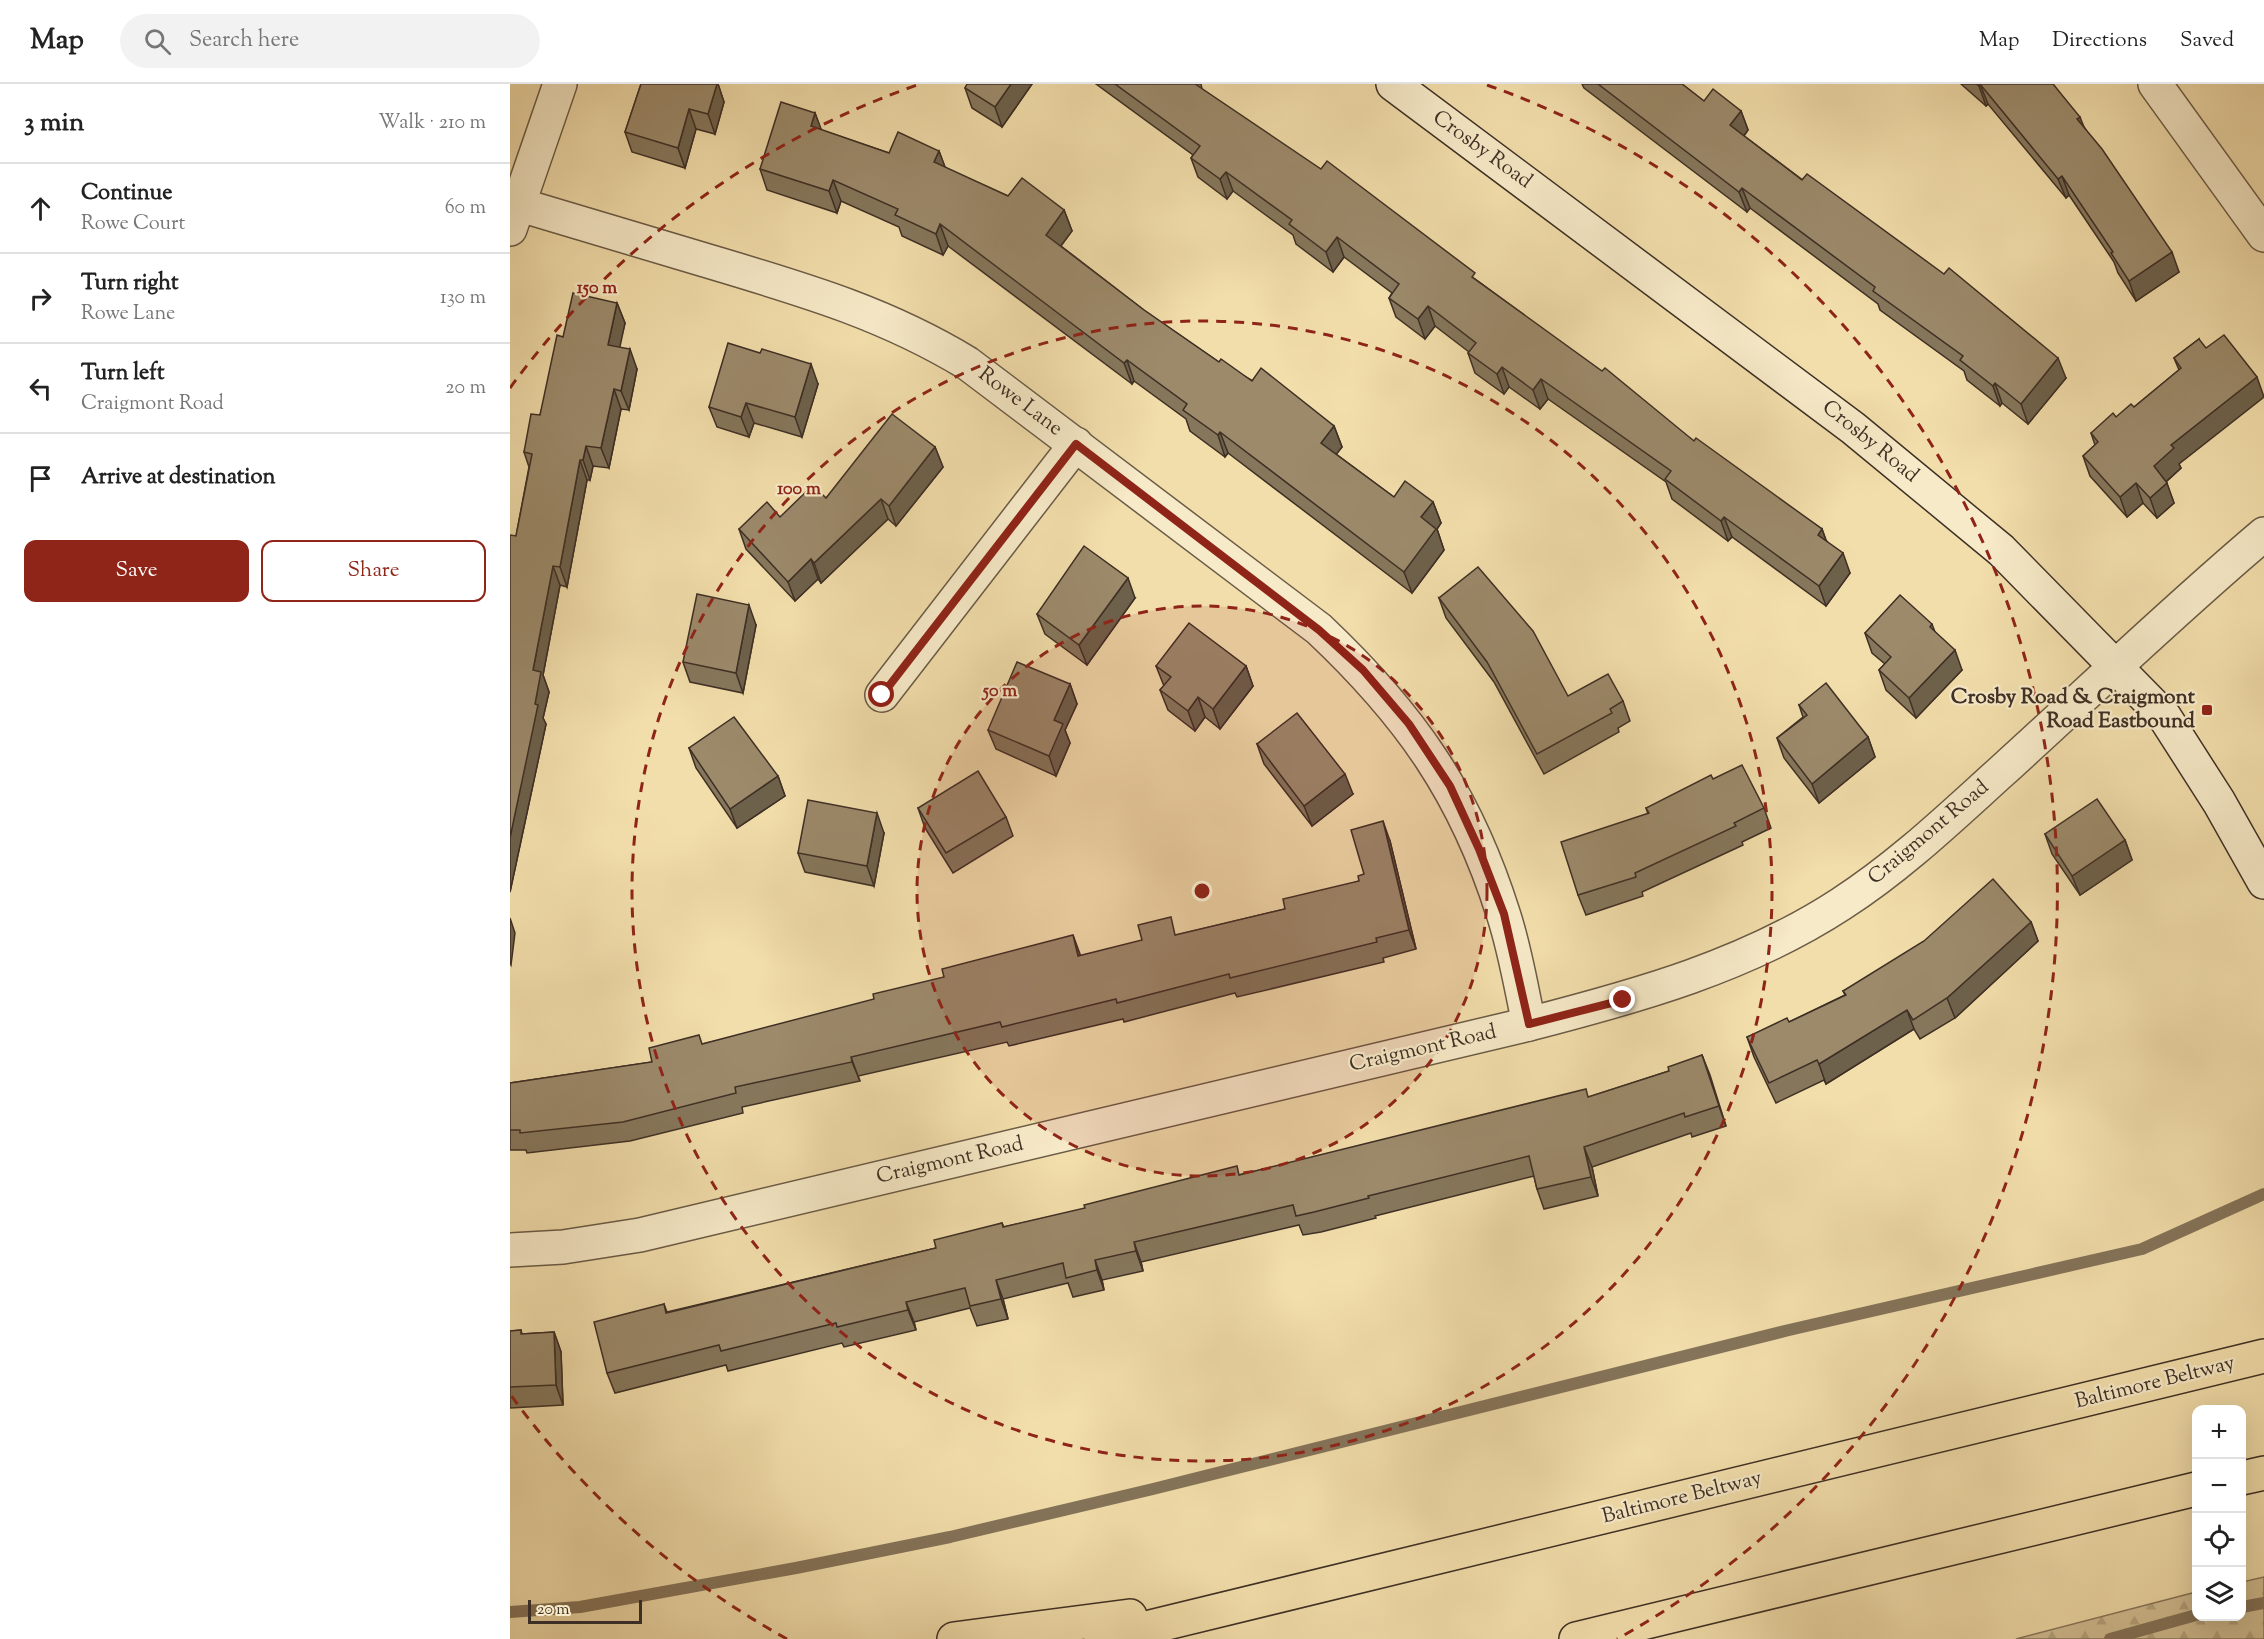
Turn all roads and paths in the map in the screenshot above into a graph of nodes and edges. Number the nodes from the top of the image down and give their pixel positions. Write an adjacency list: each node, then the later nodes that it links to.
1 (560, 84): 4 (street)
2 (1393, 84): 8 (street, Crosby Road)
3 (2155, 84): 5 (street)
4 (514, 216): 6 (street, Rowe Lane)
5 (2264, 235)
6 (1076, 444): 9 (street); 11 (street, Rowe Lane)
7 (2264, 534): 8 (street, Craigmont Road)
8 (2117, 667): 10 (street, Crosby Road); 11 (street, Craigmont Road)
9 (882, 695)
10 (2264, 882)
11 (1529, 1024): 12 (street, Craigmont Road)
12 (510, 1250)
13 (2264, 1356): 17 (highway, Baltimore Beltway)
14 (2264, 1473): 15 (highway)
15 (2246, 1477)
16 (2192, 1490): 20 (highway)
17 (1283, 1595): 18 (highway); 19 (highway, Baltimore Beltway)
18 (954, 1639)
19 (1101, 1639)
20 (1576, 1639)

